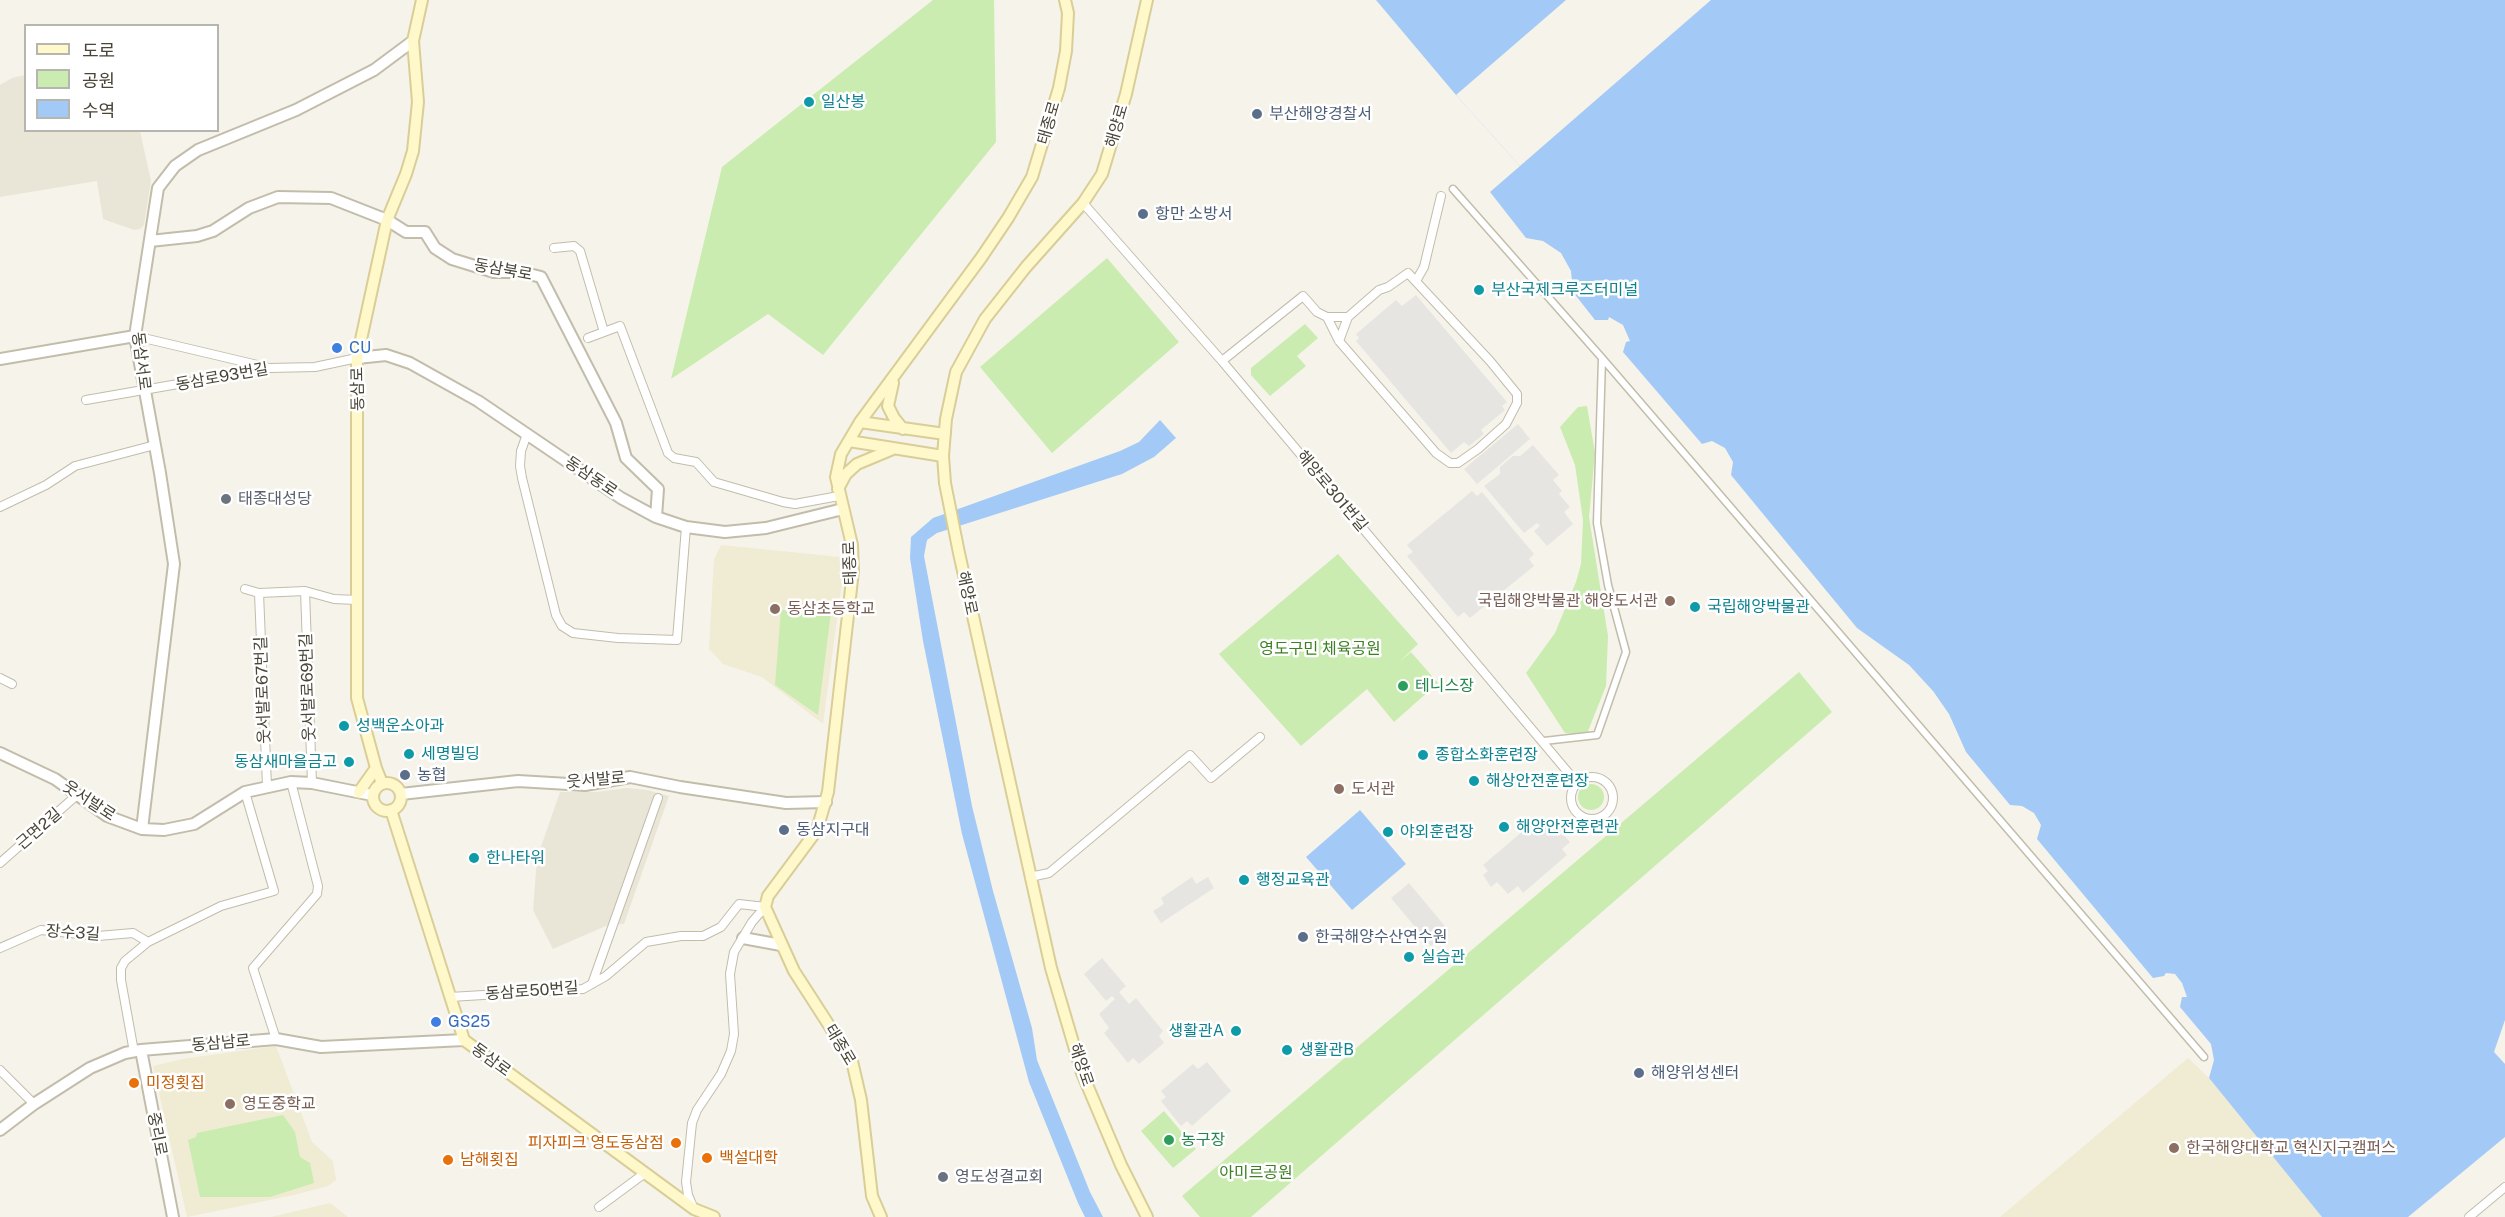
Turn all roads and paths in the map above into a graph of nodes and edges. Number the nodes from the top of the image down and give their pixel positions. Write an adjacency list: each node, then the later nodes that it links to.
1 (422, 0): 4 (main road, 동삼로)
2 (1065, 0): 23 (main road, 태종로)
3 (1147, 0): 7 (main road, 해양로)
4 (413, 41): 8 (main road, 동삼로); 9 (street, 동삼서로)
5 (1454, 189): 19 (street)
6 (1441, 196): 11 (street)
7 (1083, 203): 21 (street, 해양로301번길); 29 (main road, 해양로)
8 (387, 220): 9 (street, 동삼북로); 18 (main road, 동삼로); 37 (street, 동삼북로)
9 (150, 241): 15 (street, 동삼서로)
10 (554, 248): 14 (street)
11 (1416, 282): 13 (street); 17 (street)
12 (1327, 317): 13 (street); 17 (street); 21 (street)
13 (1348, 317): 17 (street)
14 (604, 332): 16 (street); 34 (street)
15 (135, 336): 20 (street); 22 (street); 24 (street, 동삼서로)
16 (588, 338)
17 (1339, 341)
18 (357, 358): 22 (street, 동삼로93번길); 28 (street, 동삼동로); 42 (main road, 동삼로)
19 (1602, 358): 46 (street); 75 (street)
20 (0, 359)
21 (1222, 361): 46 (street, 해양로301번길)
22 (270, 368): 24 (street, 동삼로93번길)
23 (895, 377): 26 (main road, 태종로); 27 (main road)
24 (145, 390): 25 (street, 동삼로93번길); 31 (street, 동삼서로)
25 (86, 400)
26 (860, 422): 27 (main road); 30 (main road, 태종로)
27 (903, 429): 29 (main road)
28 (527, 434): 37 (street, 동삼동로); 38 (street)
29 (945, 434): 33 (main road, 해양로)
30 (849, 441): 32 (main road); 34 (main road, 태종로)
31 (155, 445): 35 (street); 62 (street, 동삼서로)
32 (896, 448): 33 (main road); 34 (main road)
33 (943, 456): 64 (main road, 해양로)
34 (839, 493): 36 (main road, 태종로)
35 (0, 507)
36 (843, 509): 38 (street, 동삼동로); 60 (main road, 태종로)
37 (656, 517): 38 (street, 동삼동로)
38 (686, 527)
39 (245, 589): 41 (street)
40 (305, 591): 41 (street); 42 (street); 50 (street, 웃서발로69번길)
41 (259, 593): 53 (street, 웃서발로67번길)
42 (357, 600): 48 (main road, 동삼로)
43 (0, 678): 44 (street)
44 (12, 684)
45 (1260, 737): 64 (street)
46 (1544, 741): 52 (street, 해양로301번길)
47 (0, 753): 57 (street, 웃서발로)
48 (376, 768): 51 (main road, 동삼로); 55 (main road)
49 (291, 782): 50 (street, 웃서발로); 53 (street, 웃서발로); 72 (street)
50 (312, 783): 55 (street, 웃서발로)
51 (382, 783): 56 (main road); 58 (main road)
52 (1577, 783): 52 (street)
53 (267, 786): 54 (street, 웃서발로)
54 (245, 792): 62 (street, 웃서발로); 67 (street)
55 (360, 792): 58 (street, 웃서발로)
56 (401, 794): 60 (street, 웃서발로); 61 (main road)
57 (77, 795): 62 (street, 웃서발로); 63 (street, 근면2길)
58 (372, 795): 61 (main road)
59 (658, 798): 70 (street)
60 (826, 802): 65 (main road, 태종로)
61 (391, 810): 71 (main road, 동삼로)
62 (142, 829)
63 (0, 863)
64 (1030, 877): 86 (main road, 해양로)
65 (765, 907): 66 (street); 68 (main road, 태종로); 70 (street, 동삼로50번길)
66 (743, 938): 68 (street); 82 (street)
67 (148, 942): 69 (street, 장수3길); 74 (street)
68 (781, 945): 85 (main road, 태종로)
69 (0, 948)
70 (592, 984): 71 (street, 동삼로50번길)
71 (450, 997): 73 (main road, 동삼로)
72 (276, 1039): 73 (street, 동삼남로); 74 (street, 동삼남로)
73 (464, 1040): 79 (main road, 동삼로)
74 (138, 1051): 77 (street, 동삼남로); 83 (street, 중리로)
75 (2204, 1057)
76 (0, 1070): 77 (street)
77 (34, 1104): 78 (street, 동삼남로)
78 (0, 1130)
79 (645, 1173): 81 (street); 82 (main road, 동삼로)
80 (2505, 1187): 87 (street)
81 (599, 1207)
82 (696, 1213): 84 (main road, 동삼로)
83 (174, 1217)
84 (714, 1217)
85 (881, 1217)
86 (1147, 1217)
87 (2469, 1217)

